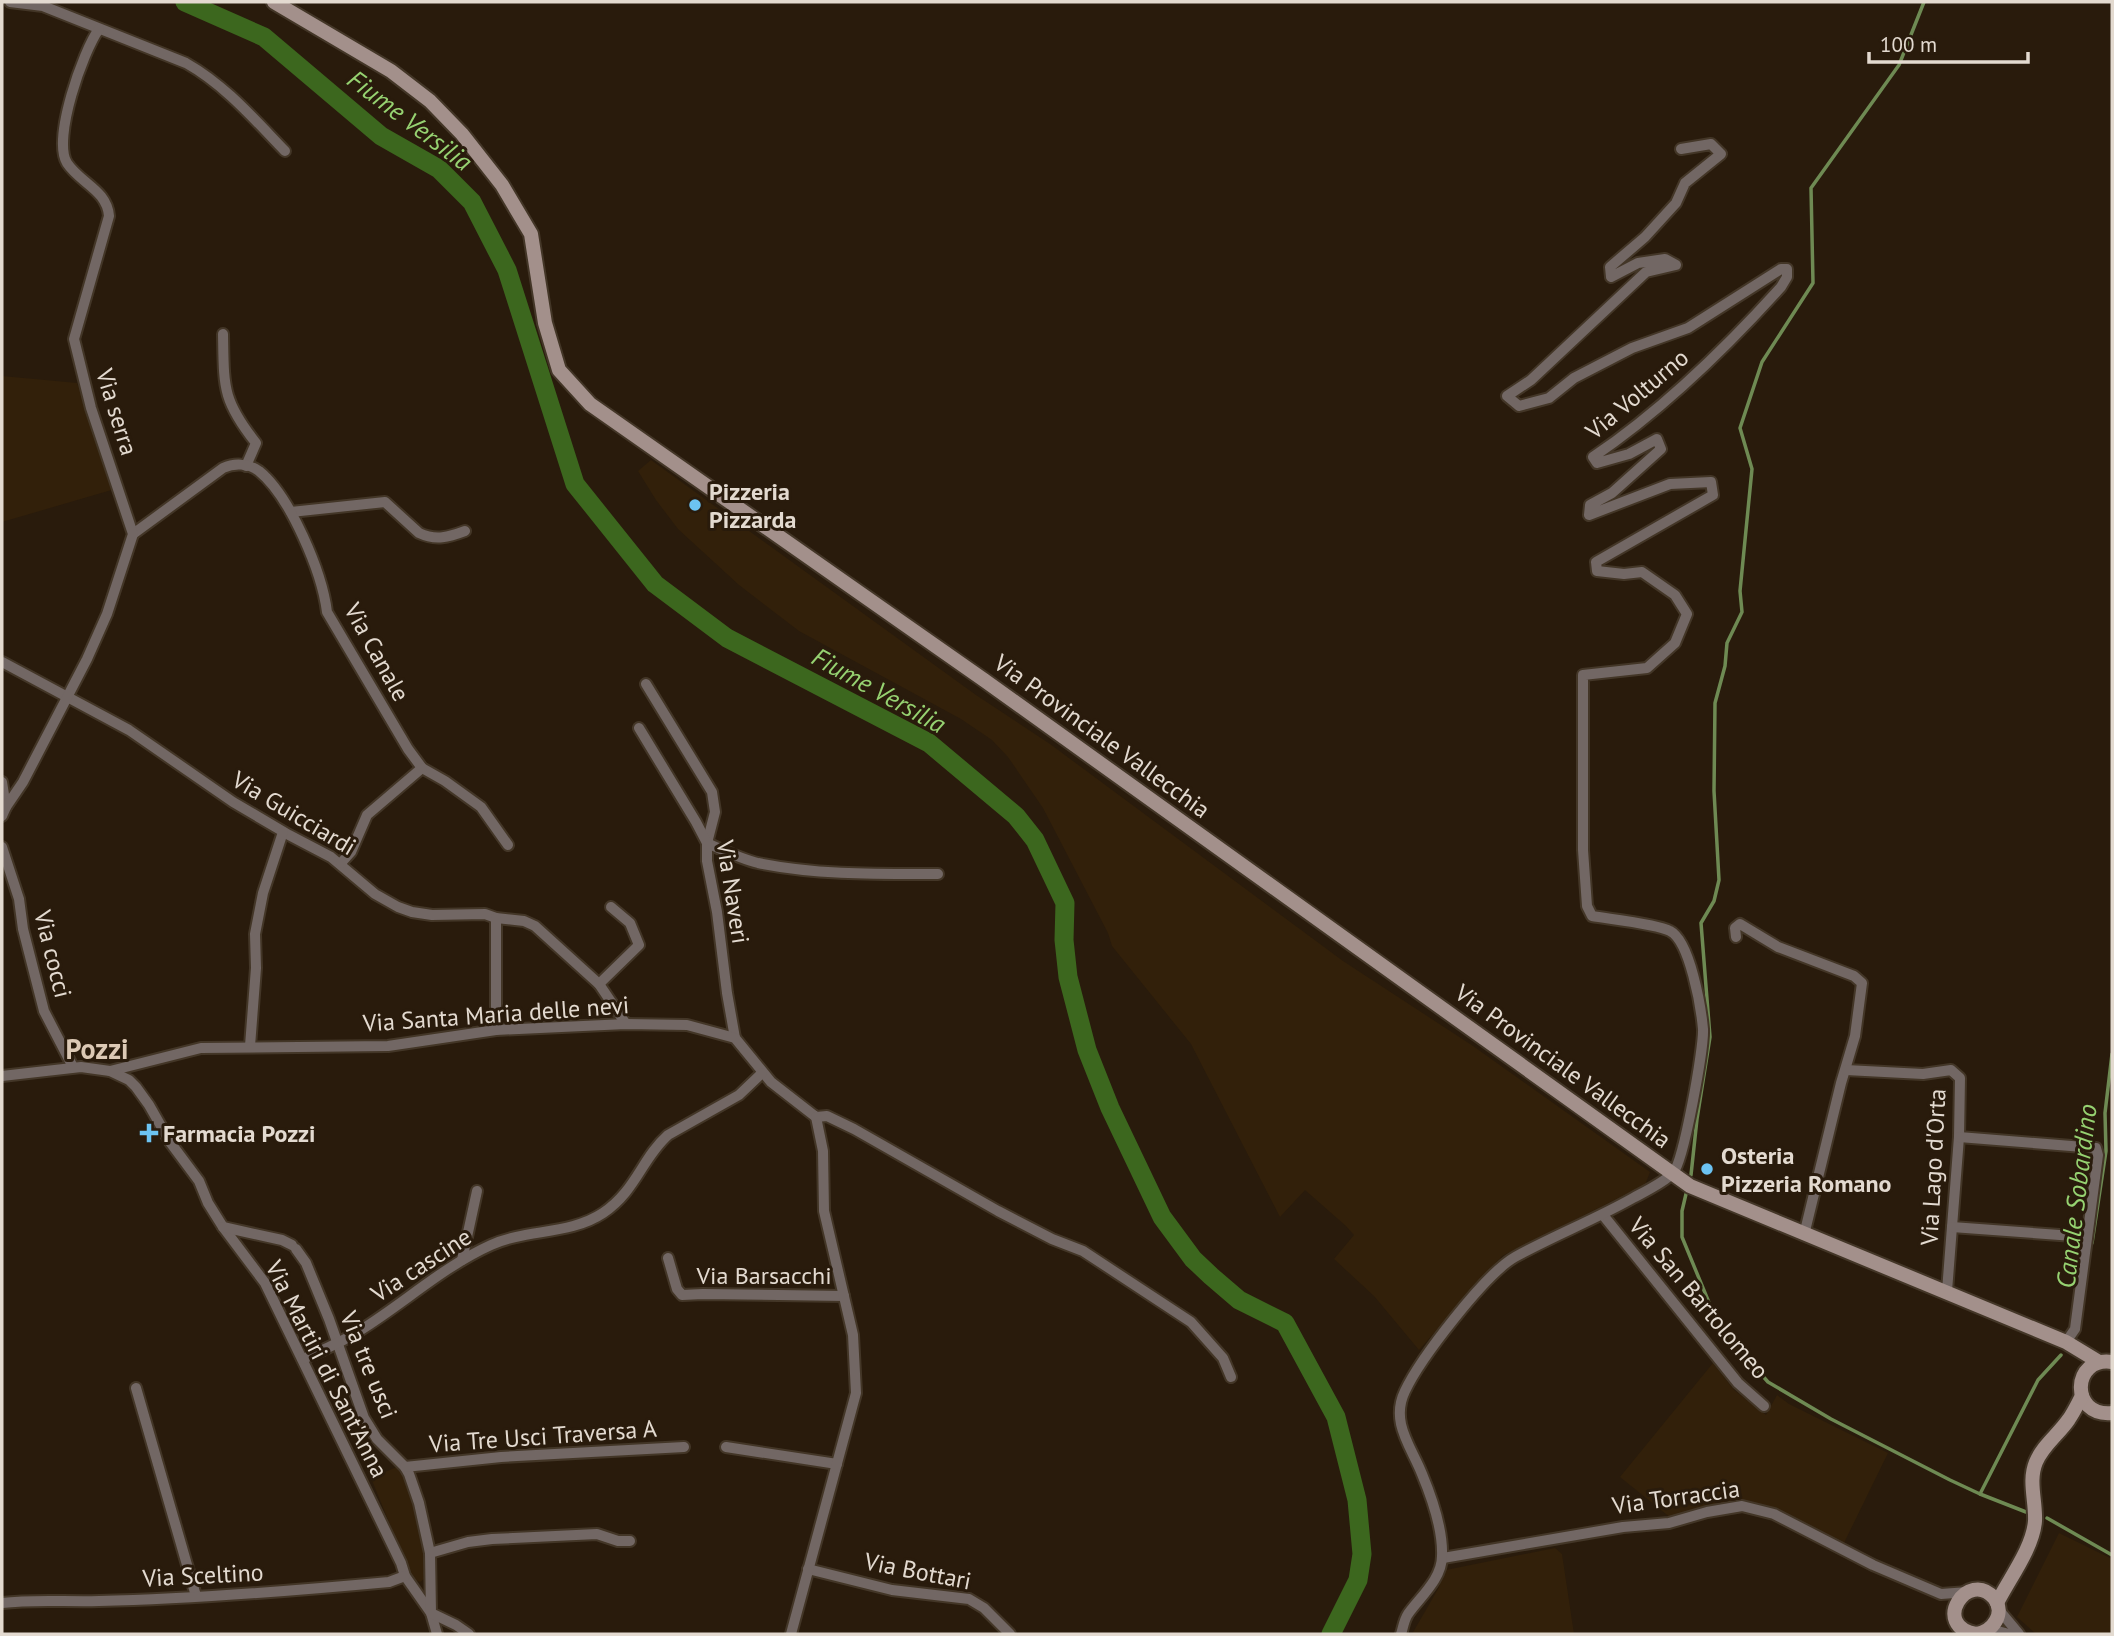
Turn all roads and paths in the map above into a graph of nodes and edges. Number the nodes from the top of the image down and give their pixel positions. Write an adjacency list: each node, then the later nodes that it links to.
1 (10, 2): 3 (street)
2 (274, 2): 39 (main road, Via Provinciale Vallecchia)
3 (99, 29): 5 (street); 10 (street, Via serra)
4 (1681, 149): 39 (street, Via Volturno)
5 (285, 151)
6 (223, 334): 7 (street)
7 (246, 466): 8 (street, Via Canale); 10 (street)
8 (291, 512): 9 (street); 15 (street, Via Canale)
9 (465, 531)
10 (133, 534): 13 (street)
11 (2, 662): 13 (street, Via Guicciardi)
12 (646, 684): 19 (street)
13 (67, 696): 17 (street); 18 (street, Via Guicciardi)
14 (639, 728): 19 (street, Via Naveri)
15 (422, 768): 20 (street, Via Canale); 22 (street)
16 (2, 782): 17 (street)
17 (4, 811)
18 (283, 832): 22 (street, Via Guicciardi); 31 (street)
19 (707, 843): 23 (street); 30 (street, Via Naveri)
20 (508, 845)
21 (2, 847): 32 (street, Via cocci)
22 (341, 863): 25 (street, Via Guicciardi)
23 (938, 874)
24 (611, 908): 27 (street)
25 (496, 918): 27 (street, Via Guicciardi); 29 (street)
26 (1736, 937): 33 (street)
27 (599, 984): 28 (street, Via Guicciardi)
28 (626, 1024): 29 (street, Via Santa Maria delle nevi); 30 (street, Via Santa Maria delle nevi)
29 (496, 1030): 31 (street, Via Santa Maria delle nevi)
30 (735, 1038): 35 (street)
31 (250, 1046): 34 (street, Via Santa Maria delle nevi)
32 (73, 1067): 34 (street); 36 (street)
33 (1846, 1070): 38 (street, Via Lago d'Orta); 44 (street)
34 (110, 1071): 42 (street, Via Martiri di Sant'Anna)
35 (762, 1073): 37 (street); 47 (street, Via cascine)
36 (2, 1076)
37 (816, 1117): 49 (street, Via Barsacchi); 55 (street)
38 (1959, 1137): 43 (street, Via Lago d'Orta); 45 (street)
39 (1672, 1174): 41 (street, Via San Bartolomeo); 44 (main road, Via Provinciale Vallecchia)
40 (477, 1191): 47 (street)
41 (1603, 1215): 58 (street, Via San Bartolomeo); 67 (street, Via San Bartolomeo)
42 (223, 1227): 50 (street, Via tre usci); 52 (street, Via Martiri di Sant'Anna)
43 (1952, 1227): 45 (street); 48 (street, Via Lago d'Orta)
44 (1804, 1235): 48 (main road, Via Provinciale Vallecchia)
45 (2087, 1237): 51 (street)
46 (668, 1258): 49 (street, Via Barsacchi)
47 (462, 1260): 50 (street, Via cascine)
48 (1947, 1292): 51 (main road, Via Provinciale Vallecchia)
49 (844, 1296): 63 (street, Via Barsacchi)
50 (337, 1342): 52 (street, Via cascine); 64 (street, Via tre usci)
51 (2066, 1342): 53 (main road, Via Provinciale Vallecchia); 54 (main road)
52 (303, 1359): 70 (street, Via Martiri di Sant'Anna)
53 (2106, 1362): 54 (main road, Via Provinciale Vallecchia)
54 (2084, 1376): 57 (main road)
55 (1231, 1377)
56 (136, 1388): 73 (street)
57 (2082, 1396): 59 (main road); 60 (main road)
58 (1764, 1406)
59 (2106, 1415): 60 (main road)
60 (2069, 1420): 69 (main road)
61 (684, 1447): 64 (street, Via Tre Usci Traversa A)
62 (726, 1447): 63 (street)
63 (837, 1464): 68 (street, Via Barsacchi)
64 (405, 1467): 66 (street, Via tre usci)
65 (630, 1541): 66 (street)
66 (430, 1553): 76 (street, Via tre usci)
67 (1443, 1558): 72 (street, Via Torraccia); 82 (street)
68 (808, 1569): 80 (street, Via Barsacchi); 81 (street, Via Bottari)
69 (2013, 1572): 71 (main road); 75 (main road)
70 (405, 1576): 73 (street, Via Sceltino); 76 (street, Via Martiri di Sant'Anna)
71 (1975, 1591): 72 (street, Via Torraccia); 75 (main road); 77 (main road)
72 (1941, 1594): 77 (street)
73 (196, 1596): 74 (street, Via Sceltino)
74 (2, 1603)
75 (1998, 1607): 77 (main road); 84 (street)
76 (431, 1613): 78 (street, Via Martiri di Sant'Anna); 79 (street)
77 (1974, 1631): 83 (street)
78 (437, 1634)
79 (469, 1634)
80 (791, 1634)
81 (1010, 1634)
82 (1401, 1634)
83 (2009, 1634)
84 (2019, 1634)

